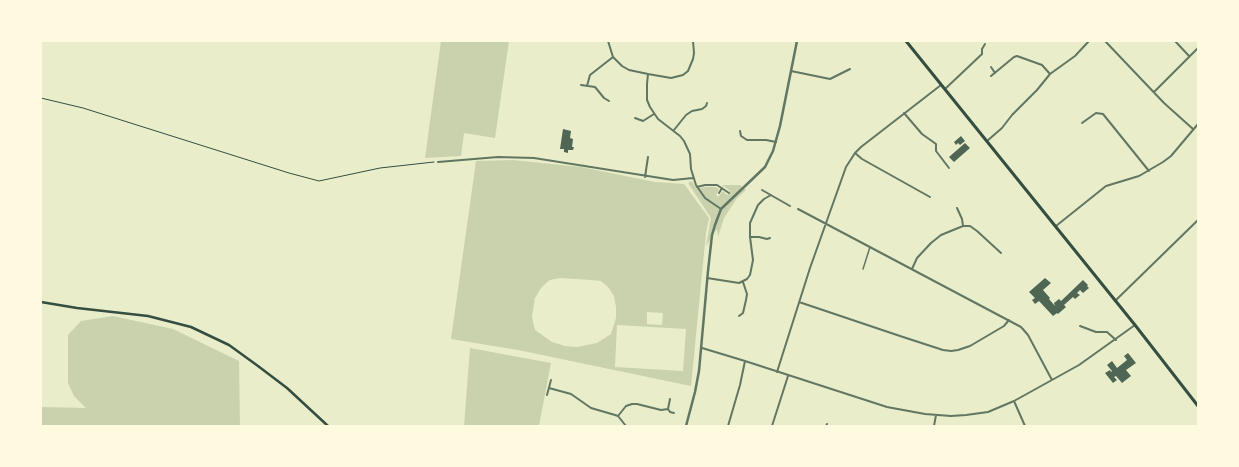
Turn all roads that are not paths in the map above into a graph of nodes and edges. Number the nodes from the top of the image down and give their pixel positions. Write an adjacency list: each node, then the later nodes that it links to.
1 (608, 41): 11 (street)
2 (693, 41): 16 (street)
3 (797, 41): 14 (street)
4 (906, 41): 19 (main road)
5 (1089, 41): 17 (street)
6 (1105, 41): 23 (street)
7 (1175, 41): 10 (street)
8 (985, 44): 22 (street)
9 (1198, 48): 10 (street)
10 (1189, 56): 23 (street)
11 (613, 57): 16 (street); 21 (street)
12 (991, 68): 15 (street)
13 (850, 69): 14 (street)
14 (791, 72): 35 (street)
15 (995, 73): 17 (street); 18 (street)
16 (648, 74): 27 (street)
17 (1050, 74): 34 (street)
18 (991, 76)
19 (941, 84): 22 (main road); 26 (street)
20 (581, 85): 21 (street)
21 (587, 86): 24 (street)
22 (945, 89): 34 (main road)
23 (1154, 92): 31 (street)
24 (609, 101)
25 (707, 103): 32 (street)
26 (904, 112): 36 (street); 39 (street)
27 (654, 114): 28 (street); 32 (street)
28 (635, 118)
29 (1082, 123): 40 (street)
30 (1198, 124): 31 (street)
31 (1193, 129): 40 (street)
32 (674, 130): 42 (street)
33 (740, 131): 35 (street)
34 (987, 141): 57 (main road)
35 (776, 142): 52 (street)
36 (855, 153): 49 (street); 55 (street)
37 (648, 156): 41 (street)
38 (438, 162): 41 (street)
39 (949, 168)
40 (1149, 171): 57 (street)
41 (645, 177): 42 (street)
42 (693, 178): 43 (street)
43 (697, 187): 44 (street); 52 (street)
44 (722, 188): 46 (street); 47 (street)
45 (762, 190): 48 (street)
46 (719, 193)
47 (728, 193)
48 (771, 195): 50 (street); 58 (street)
49 (930, 197)
50 (790, 206)
51 (957, 208): 56 (street)
52 (721, 209): 64 (street)
53 (798, 209): 55 (street)
54 (1198, 220): 66 (street)
55 (826, 224): 60 (street); 68 (street)
56 (963, 226): 61 (street); 63 (street)
57 (1056, 226): 66 (main road)
58 (750, 237): 59 (street); 65 (street)
59 (770, 238)
60 (870, 247): 62 (street); 63 (street)
61 (1001, 253)
62 (863, 269)
63 (912, 269): 70 (street)
64 (707, 278): 65 (street); 74 (street)
65 (743, 282): 69 (street)
66 (1116, 301): 71 (main road)
67 (41, 302): 89 (main road)
68 (800, 302): 70 (street); 76 (street)
69 (739, 316)
70 (1009, 320): 79 (street)
71 (1135, 325): 73 (street); 84 (main road)
72 (1080, 326): 73 (street)
73 (1116, 340): 79 (street)
74 (702, 348): 75 (street); 91 (street)
75 (745, 361): 76 (street); 92 (street)
76 (777, 372): 77 (street)
77 (788, 376): 87 (street); 93 (street)
78 (550, 380): 80 (street)
79 (1052, 380): 83 (street)
80 (549, 388): 81 (street); 88 (street)
81 (547, 395)
82 (670, 399): 85 (street)
83 (1014, 401): 87 (street); 95 (street)
84 (1198, 406)
85 (668, 409): 86 (street); 88 (street)
86 (674, 413)
87 (936, 415): 94 (street)
88 (618, 416): 90 (street)
89 (328, 426)
90 (626, 426)
91 (686, 426)
92 (728, 426)
93 (772, 426)
94 (934, 426)
95 (1025, 426)

